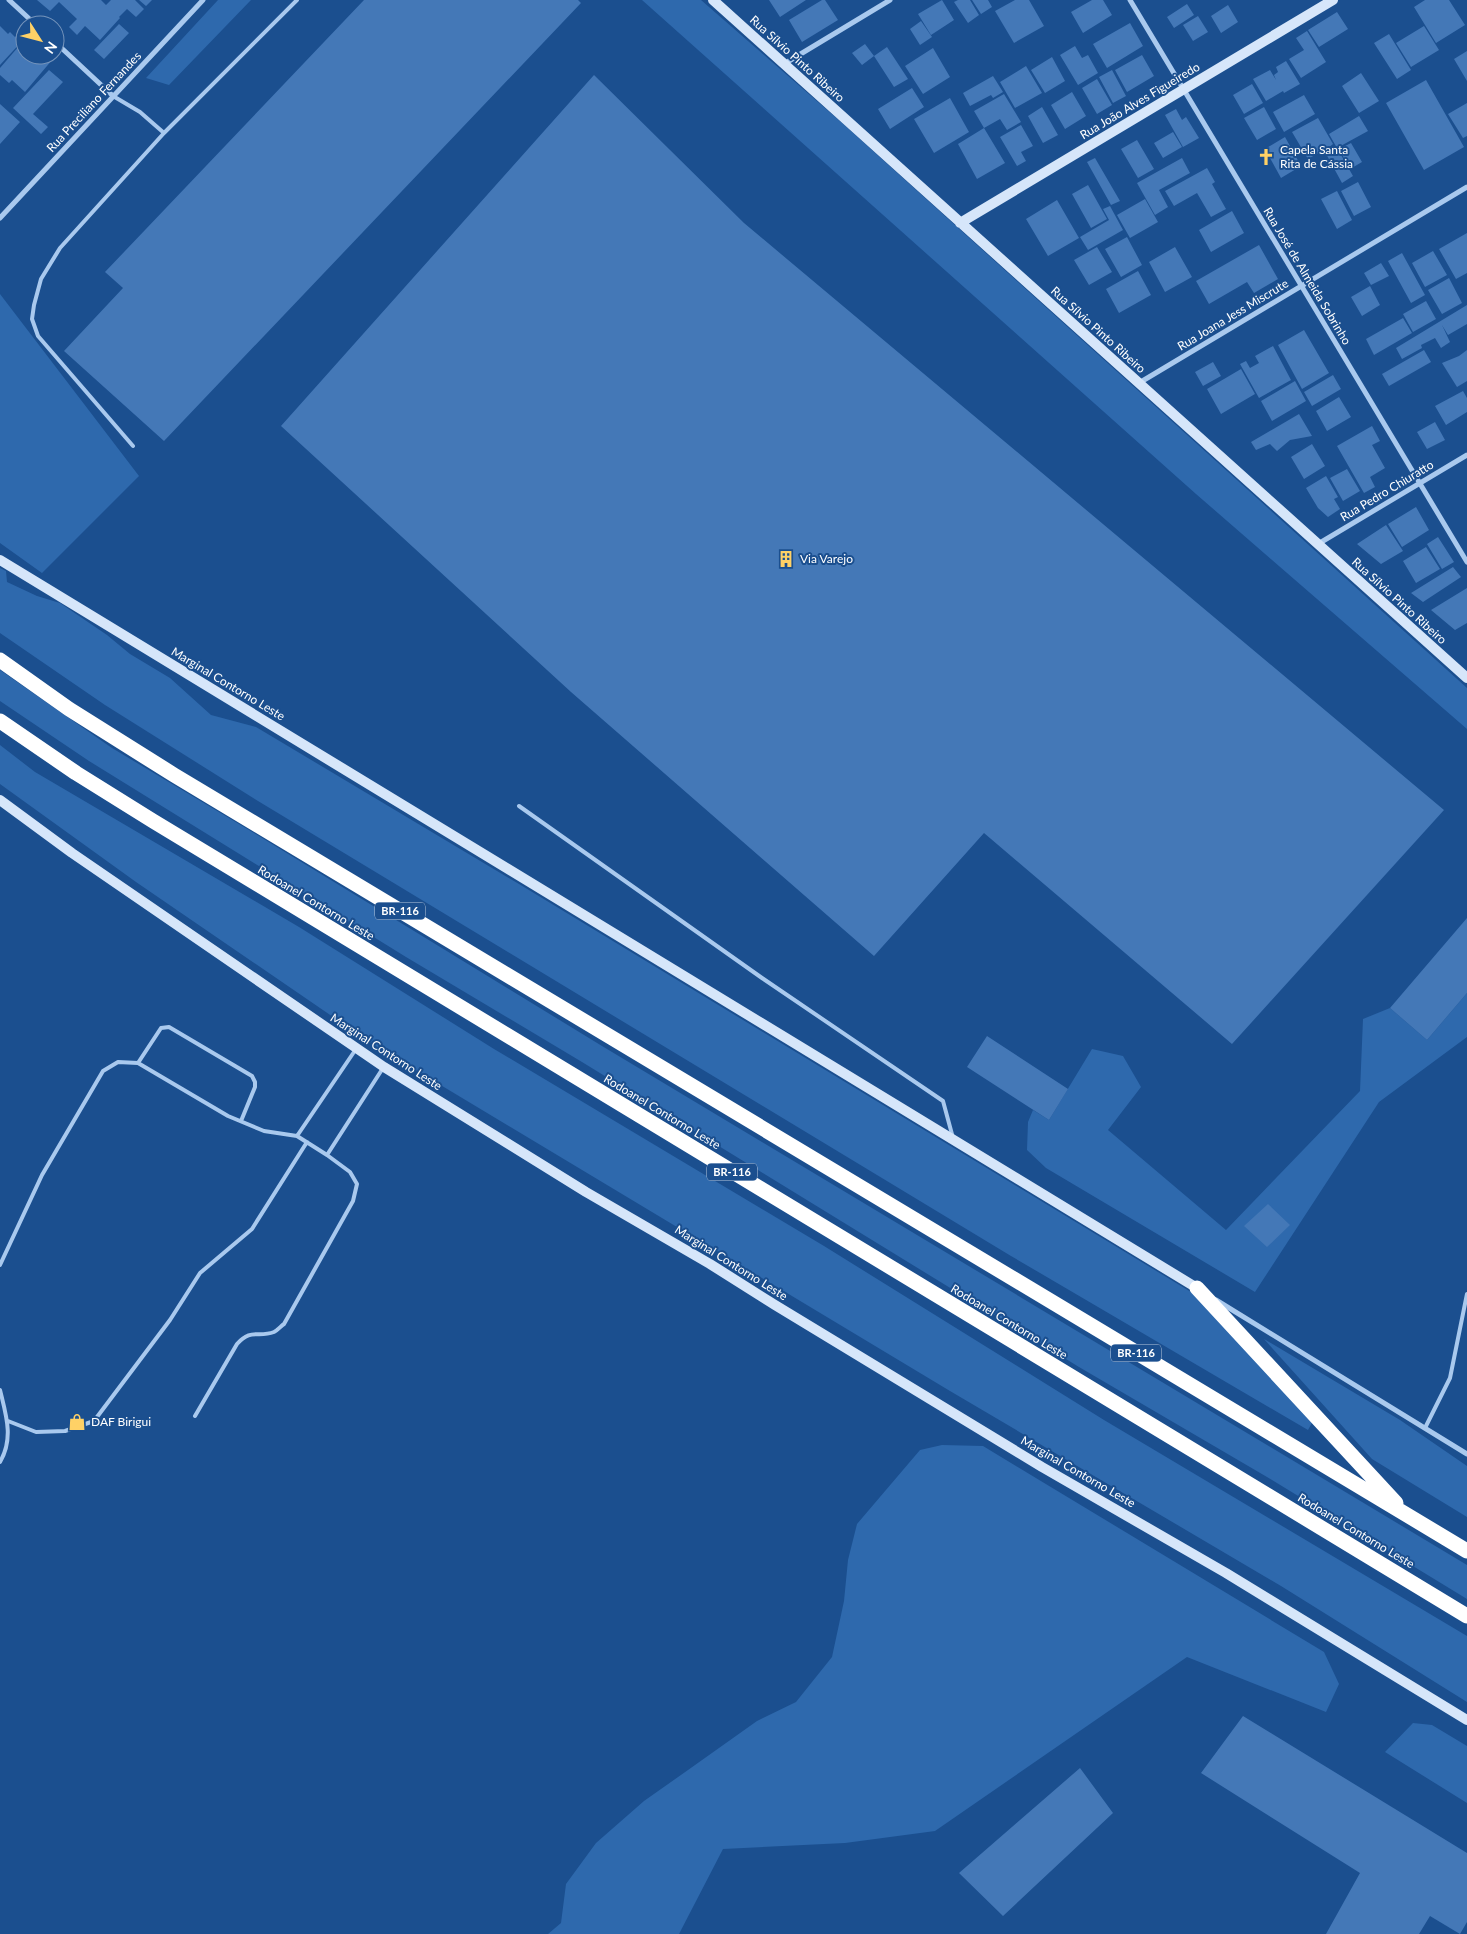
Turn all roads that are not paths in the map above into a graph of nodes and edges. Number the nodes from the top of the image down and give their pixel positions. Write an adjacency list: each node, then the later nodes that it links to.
1 (9, 0): 8 (street)
2 (203, 0): 12 (street, Rua Preciliano Fernandes)
3 (297, 0): 13 (lane)
4 (713, 0): 10 (main road, Rua Sílvio Pinto Ribeiro)
5 (890, 0): 10 (street)
6 (1130, 0): 11 (street, Rua José de Almeida Sobrinho)
7 (1333, 0): 11 (main road, Rua João Alves Figueiredo)
8 (25, 15)
9 (65, 51): 12 (street)
10 (784, 64): 16 (main road, Rua Sílvio Pinto Ribeiro)
11 (1184, 89): 16 (main road, Rua João Alves Figueiredo); 17 (street, Rua José de Almeida Sobrinho)
12 (114, 96): 13 (lane); 15 (street, Rua Preciliano Fernandes)
13 (164, 133): 19 (lane)
14 (1467, 187): 17 (street, Rua Joana Jess Miscrute)
15 (0, 218)
16 (960, 223): 18 (main road, Rua Sílvio Pinto Ribeiro)
17 (1301, 286): 18 (street, Rua Joana Jess Miscrute); 21 (street, Rua José de Almeida Sobrinho)
18 (1139, 383): 22 (main road, Rua Sílvio Pinto Ribeiro)
19 (133, 446)
20 (1467, 455): 21 (street, Rua Pedro Chiuratto)
21 (1420, 483): 22 (street, Rua Pedro Chiuratto); 24 (street, Rua José de Almeida Sobrinho)
22 (1318, 544): 26 (main road, Rua Sílvio Pinto Ribeiro)
23 (0, 560): 35 (main road, Marginal Contorno Leste)
24 (1467, 562)
25 (0, 660): 47 (highway, BR-116)
26 (1467, 678)
27 (0, 721): 49 (highway, Rodoanel Contorno Leste / BR-116)
28 (0, 800): 30 (main road, Marginal Contorno Leste)
29 (519, 806): 35 (lane)
30 (357, 1048): 32 (main road, Marginal Contorno Leste); 34 (lane)
31 (138, 1063): 33 (lane); 33 (lane); 38 (lane)
32 (384, 1067): 37 (lane); 50 (main road, Marginal Contorno Leste)
33 (241, 1121): 34 (lane)
34 (298, 1136): 36 (lane)
35 (954, 1140): 39 (main road, Marginal Contorno Leste)
36 (307, 1142): 37 (lane); 43 (lane)
37 (327, 1155): 42 (lane)
38 (0, 1265)
39 (1198, 1288): 44 (street, Marginal Contorno Leste); 47 (highway)
40 (1467, 1294): 44 (lane)
41 (0, 1390): 43 (lane)
42 (195, 1416)
43 (8, 1421): 46 (lane)
44 (1425, 1428): 45 (street, Marginal Contorno Leste)
45 (1467, 1454)
46 (0, 1462)
47 (1407, 1515): 48 (highway, BR-116)
48 (1467, 1552)
49 (1467, 1616)
50 (1467, 1720)

